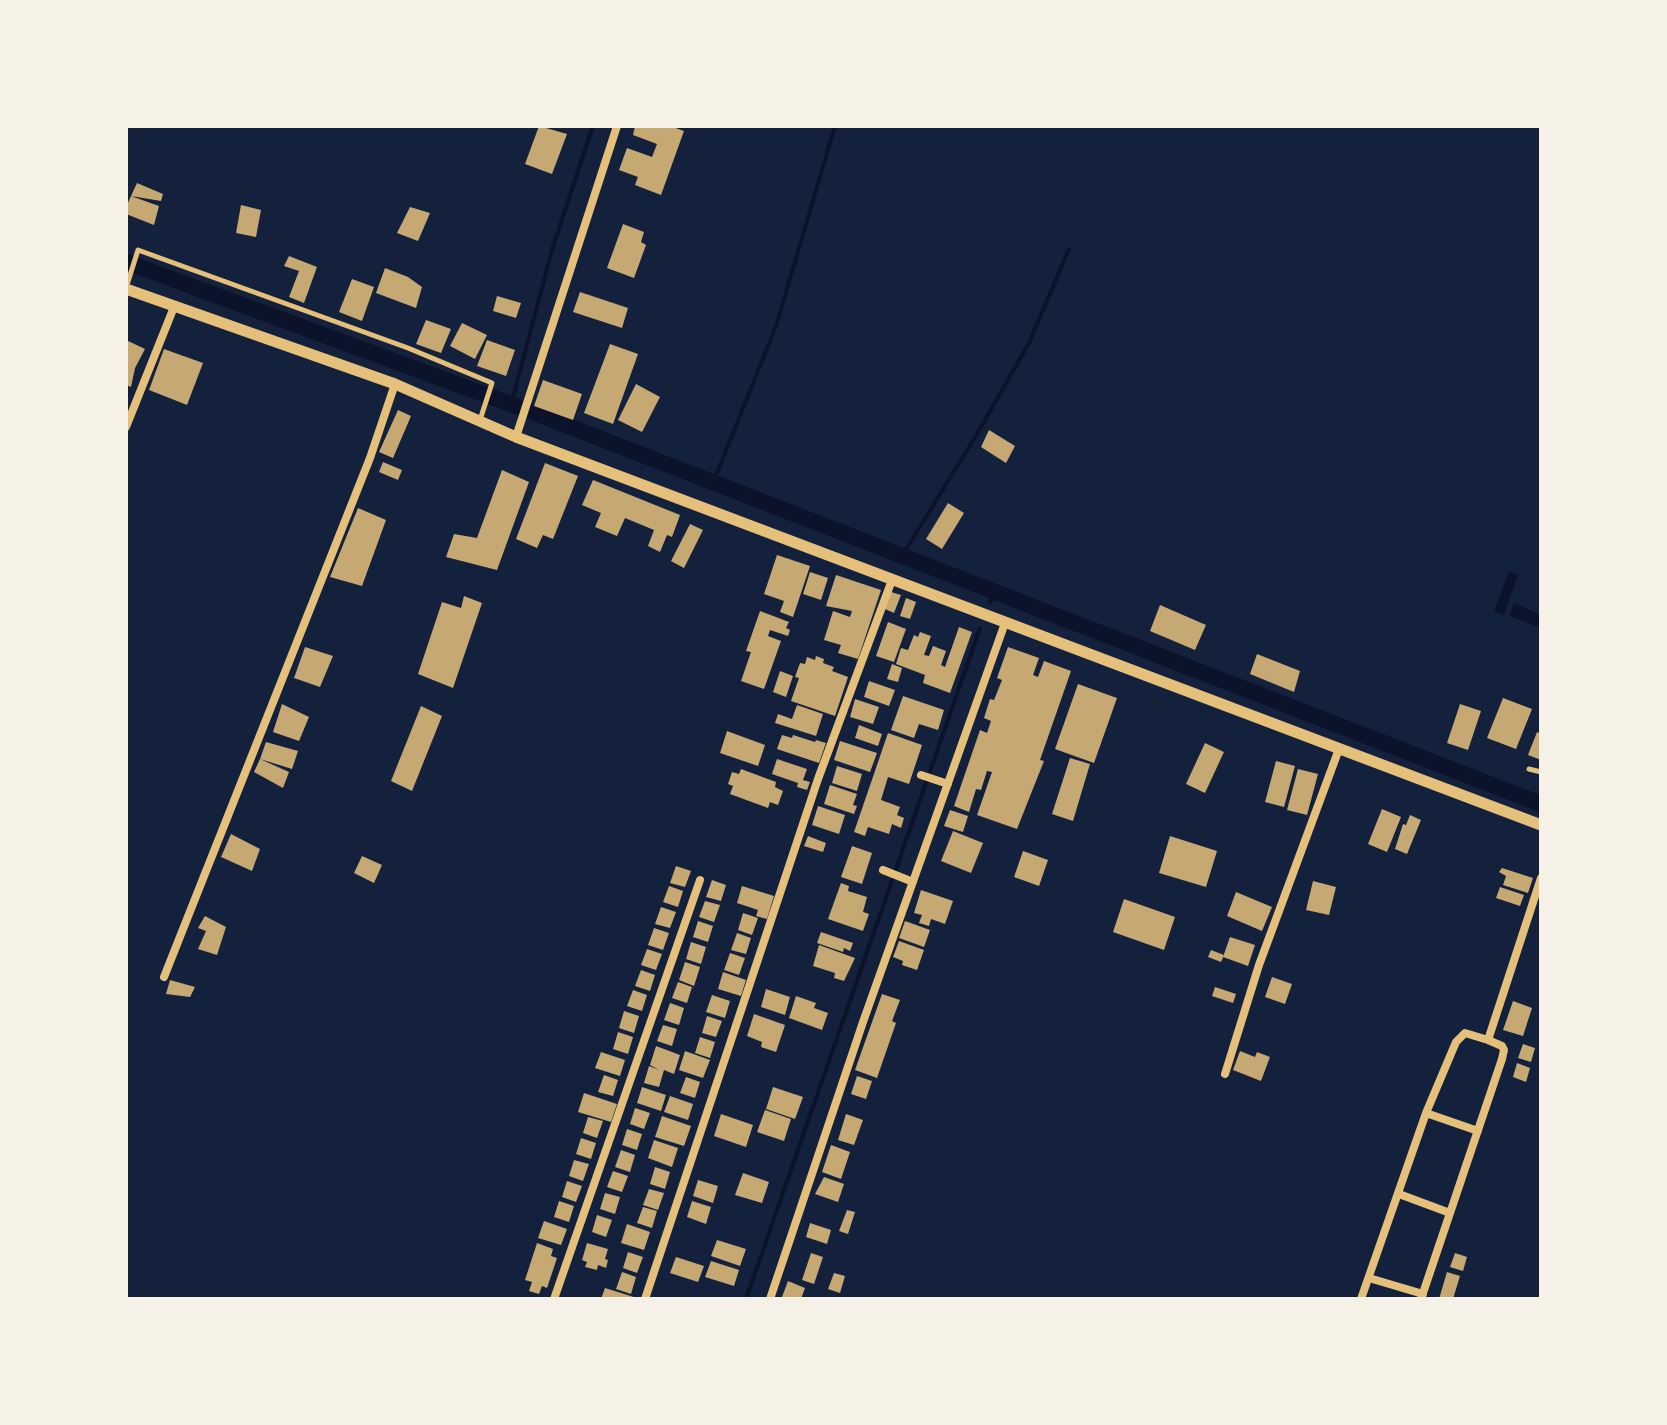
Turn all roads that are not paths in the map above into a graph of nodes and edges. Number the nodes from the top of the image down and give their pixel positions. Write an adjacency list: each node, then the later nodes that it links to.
1 (617, 126): 7 (street)
2 (127, 285): 3 (street); 5 (lane)
3 (174, 307): 4 (street); 6 (street)
4 (395, 384): 5 (street); 20 (street)
5 (479, 421): 7 (street)
6 (126, 427)
7 (518, 431): 8 (street)
8 (892, 580): 9 (street); 30 (street)
9 (1005, 623): 10 (street); 14 (street)
10 (1339, 749): 15 (street); 22 (street)
11 (1529, 769): 12 (lane)
12 (1541, 772)
13 (921, 775): 14 (street)
14 (948, 784): 19 (street)
15 (1541, 825)
16 (883, 870): 19 (street)
17 (1541, 878): 21 (street)
18 (700, 880): 29 (street)
19 (913, 882): 31 (street)
20 (164, 977)
21 (1488, 1040): 23 (street); 24 (street)
22 (1225, 1074)
23 (1426, 1113): 24 (street); 25 (street)
24 (1478, 1131): 26 (street)
25 (1399, 1194): 26 (street); 27 (street)
26 (1450, 1213): 28 (street)
27 (1369, 1278): 28 (street); 32 (street)
28 (1422, 1296)
29 (554, 1299)
30 (645, 1299)
31 (770, 1299)
32 (1361, 1299)

